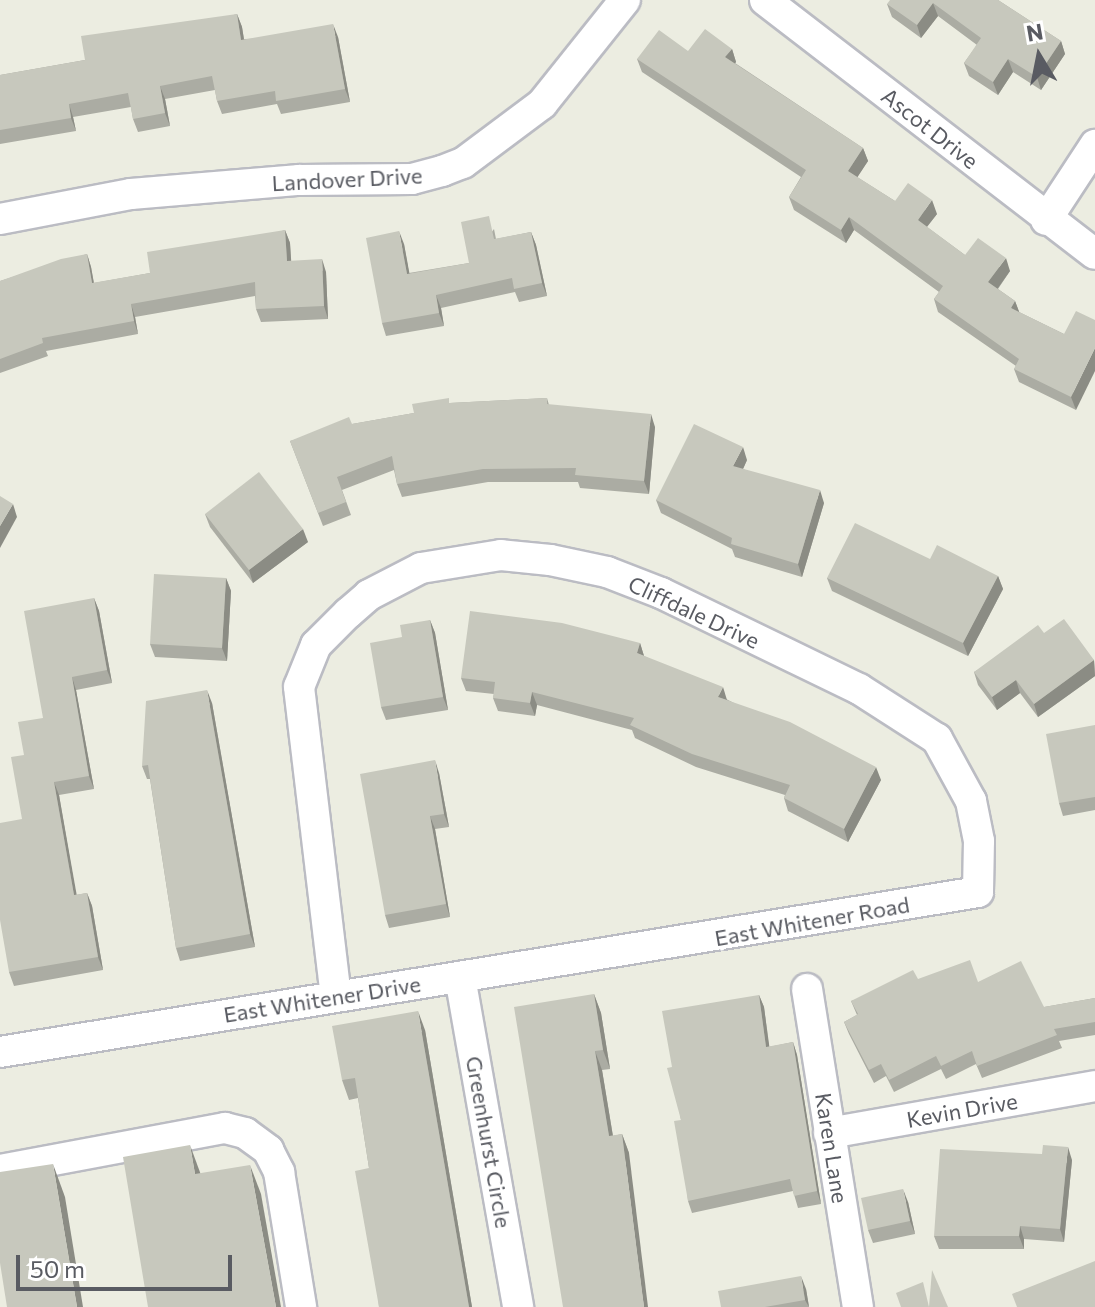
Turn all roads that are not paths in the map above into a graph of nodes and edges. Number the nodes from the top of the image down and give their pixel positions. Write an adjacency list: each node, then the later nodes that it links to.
1 (625, 0): 4 (street, Landover Drive)
2 (765, 0): 5 (street, Ascot Drive)
3 (1095, 145): 5 (street)
4 (0, 219)
5 (1046, 220): 6 (street, Ascot Drive)
6 (1095, 254)
7 (978, 892): 8 (street, East Whitener Road); 11 (street, Cliffdale Drive)
8 (645, 950): 9 (street, East Whitener Drive)
9 (460, 977): 11 (street, East Whitener Drive); 17 (street, Greenhurst Circle)
10 (807, 989): 14 (street, Karen Lane)
11 (336, 996): 12 (street, East Whitener Drive)
12 (0, 1052)
13 (1095, 1086): 14 (street, Kevin Drive)
14 (829, 1133): 18 (street, Karen Lane)
15 (0, 1170): 16 (street)
16 (301, 1307)
17 (518, 1307)
18 (858, 1307)

